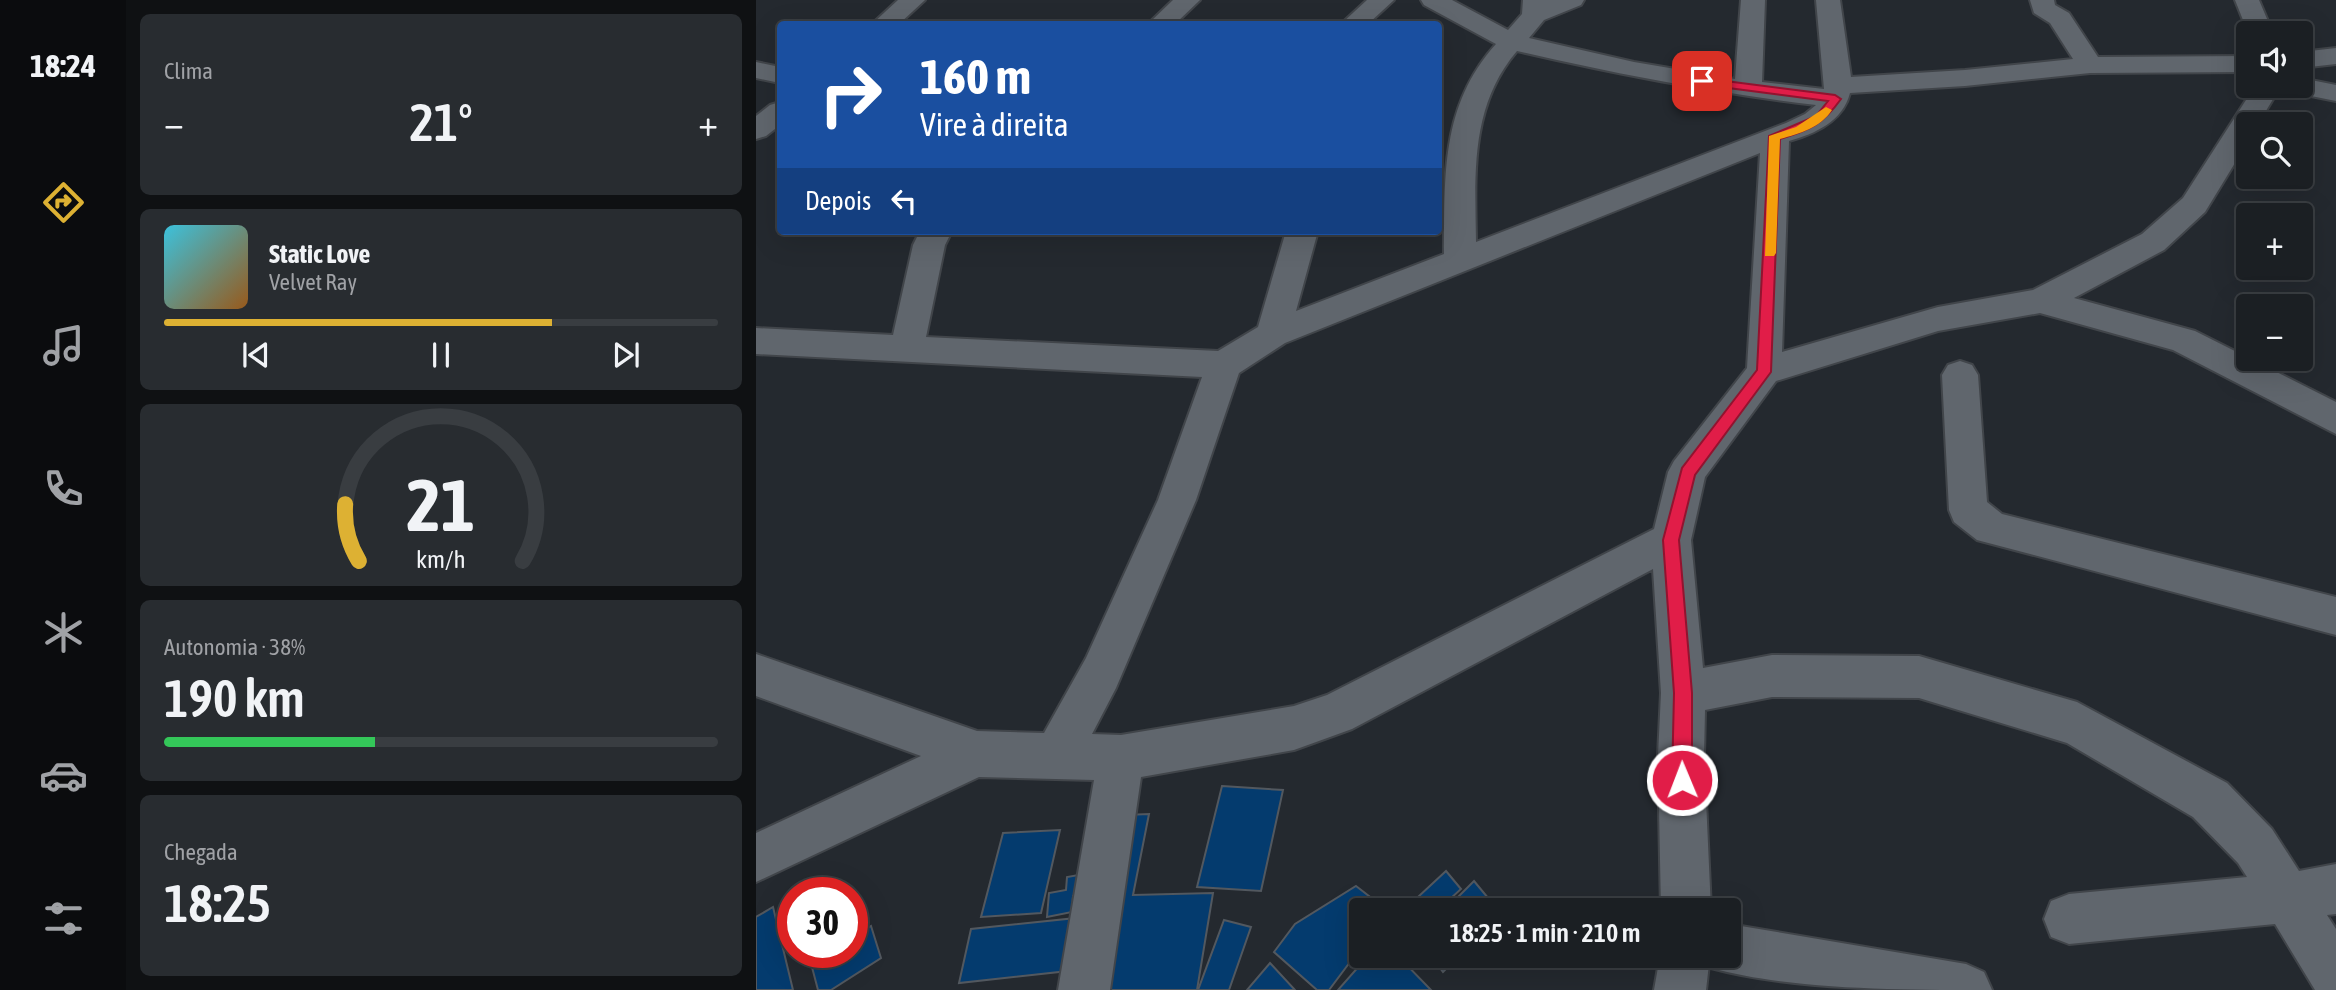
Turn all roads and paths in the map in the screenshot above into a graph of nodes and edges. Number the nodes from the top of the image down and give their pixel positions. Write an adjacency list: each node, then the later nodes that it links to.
1 (913, 0): 11 (street)
2 (1188, 0): 12 (street)
3 (1382, 0): 13 (street)
4 (1433, 0): 15 (street)
5 (1572, 0): 10 (street)
6 (1753, 0): 23 (street)
7 (1828, 0): 24 (street)
8 (2042, 0): 19 (street)
9 (2247, 0): 14 (street)
10 (1535, 8): 15 (street)
11 (888, 21)
12 (1164, 21)
13 (1357, 21)
14 (2255, 21)
15 (1512, 42): 23 (street); 34 (street)
16 (2336, 56): 17 (street)
17 (2313, 59)
18 (2236, 64): 19 (street)
19 (2090, 65): 24 (street)
20 (756, 70): 21 (street)
21 (777, 74)
22 (2313, 88): 25 (street)
23 (1748, 89): 24 (street)
24 (1837, 92): 29 (street)
25 (2336, 93)
26 (2261, 98): 35 (street)
27 (777, 113): 28 (street)
28 (756, 130)
29 (1774, 136): 34 (street); 40 (street)
30 (756, 139): 31 (street)
31 (777, 145)
32 (934, 235): 38 (street)
33 (1301, 235): 36 (street)
34 (1460, 259): 36 (street)
35 (2040, 301): 40 (street); 42 (street)
36 (1273, 334): 39 (street)
37 (756, 341): 38 (street)
38 (907, 347): 39 (street)
39 (1224, 365): 48 (street)
40 (1764, 372): 43 (street)
41 (1960, 375): 44 (street)
42 (2336, 419)
43 (1671, 540): 46 (street); 49 (street)
44 (2336, 616)
45 (756, 675): 47 (street)
46 (1683, 693): 52 (street); 53 (street)
47 (977, 754): 48 (street); 50 (street)
48 (1057, 755): 49 (street)
49 (1121, 758): 58 (street)
50 (756, 858)
51 (2336, 889): 53 (street)
52 (1686, 898)
53 (2288, 898): 54 (street); 57 (street)
54 (2069, 919)
55 (1741, 952): 60 (street)
56 (1683, 968): 59 (street)
57 (2336, 976)
58 (1084, 990)
59 (1680, 990)
60 (1966, 990)

